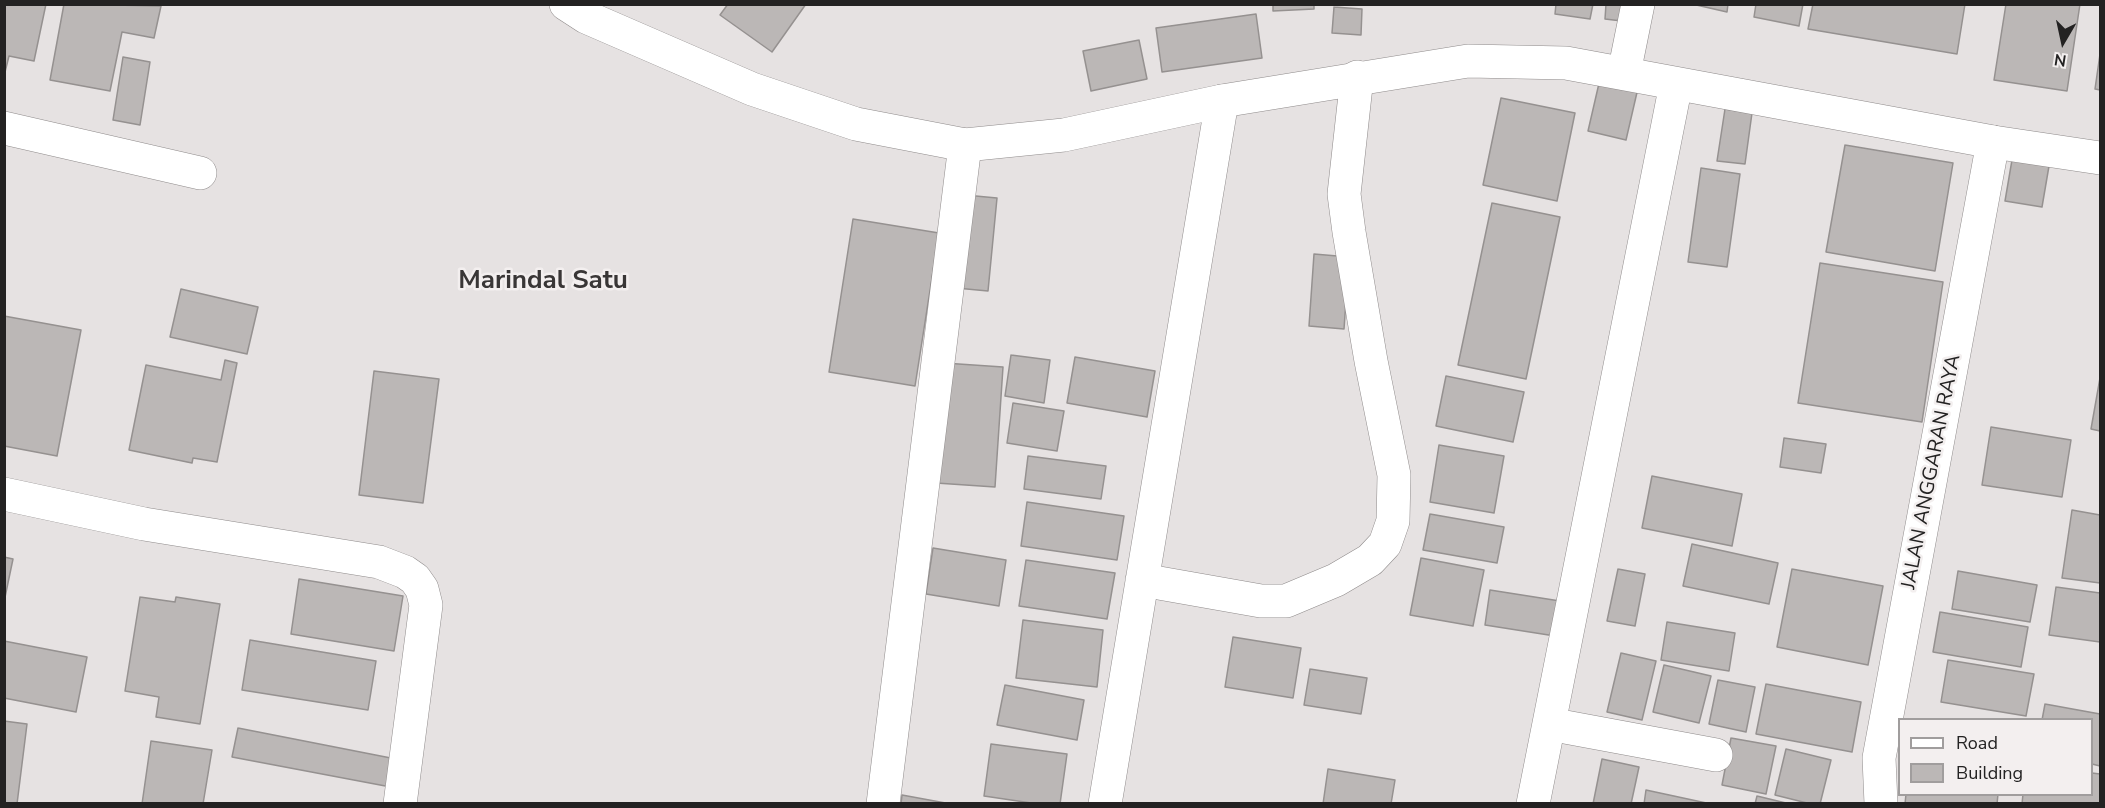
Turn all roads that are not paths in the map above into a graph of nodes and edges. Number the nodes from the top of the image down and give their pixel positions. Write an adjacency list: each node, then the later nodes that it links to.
1 (566, 4): 9 (street)
2 (1638, 4): 3 (street)
3 (1624, 73): 4 (street); 5 (street)
4 (1357, 77): 6 (street); 13 (street)
5 (1676, 84): 8 (street); 14 (street)
6 (1222, 101): 9 (street); 13 (street)
7 (4, 128): 11 (street)
8 (1993, 142): 10 (street); 20 (street, JALAN ANGGARAN RAYA)
9 (965, 145): 17 (street)
10 (2100, 158)
11 (200, 172)
12 (4, 494): 16 (street)
13 (1142, 580): 18 (street)
14 (1549, 724): 15 (street); 19 (street)
15 (1716, 755)
16 (400, 804)
17 (883, 804)
18 (1105, 804)
19 (1533, 804)
20 (1881, 804)

